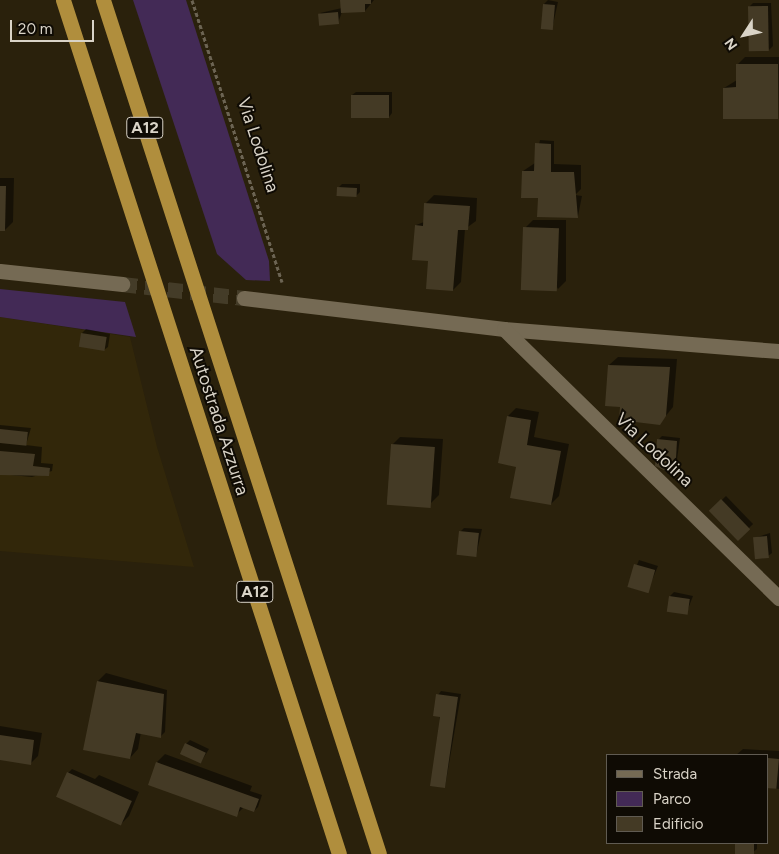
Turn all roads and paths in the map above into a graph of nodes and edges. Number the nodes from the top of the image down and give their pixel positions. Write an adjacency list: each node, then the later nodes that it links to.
1 (63, 0): 11 (highway, Autostrada Azzurra / A12)
2 (103, 0): 12 (highway, Autostrada Azzurra / A12)
3 (192, 0): 7 (path, Via Lodolina)
4 (0, 271): 5 (street)
5 (122, 284)
6 (244, 298): 7 (street)
7 (290, 301): 8 (street)
8 (504, 329): 9 (street); 10 (street, Via Lodolina)
9 (779, 351)
10 (779, 598)
11 (339, 854)
12 (379, 854)

